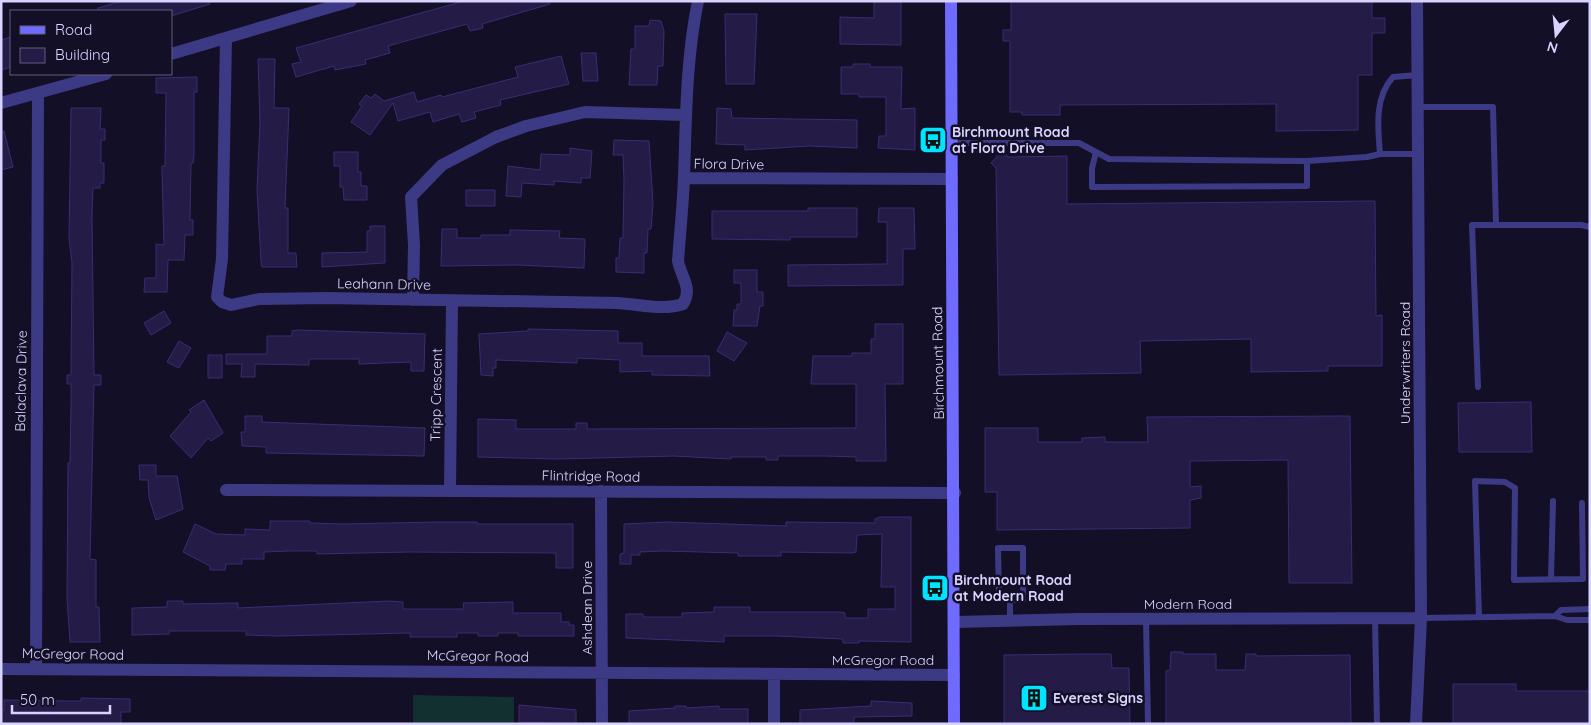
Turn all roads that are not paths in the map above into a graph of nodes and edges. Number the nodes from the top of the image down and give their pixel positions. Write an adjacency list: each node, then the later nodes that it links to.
1 (351, 1): 5 (street)
2 (698, 1): 12 (street, Flora Drive)
3 (951, 1): 13 (main road, Birchmount Road)
4 (1417, 1): 8 (street, Underwriters Road)
5 (226, 38): 6 (street); 22 (street, Leahann Drive)
6 (172, 54)
7 (103, 75): 9 (street)
8 (1418, 75): 11 (street, Underwriters Road); 15 (lane)
9 (38, 94): 10 (street); 42 (street, Balaclava Drive)
10 (1, 103)
11 (1418, 108): 16 (street, Underwriters Road); 20 (lane)
12 (685, 116): 18 (street, Flora Drive); 22 (street)
13 (951, 143): 14 (lane); 19 (main road, Birchmount Road)
14 (1096, 152): 17 (lane); 17 (lane)
15 (1380, 154): 16 (lane); 17 (lane)
16 (1419, 154): 37 (street, Underwriters Road)
17 (1307, 161)
18 (684, 178): 19 (street, Flora Drive); 23 (street, Leahann Drive)
19 (952, 179): 28 (main road, Birchmount Road)
20 (1496, 225): 21 (lane); 24 (lane)
21 (1590, 227)
22 (413, 300): 23 (street, Leahann Drive)
23 (452, 301): 26 (street, Tripp Crescent)
24 (1478, 387)
25 (226, 490): 26 (street, Flintridge Road)
26 (450, 490): 27 (street, Flintridge Road)
27 (601, 491): 28 (street, Flintridge Road); 44 (street, Ashdean Drive)
28 (954, 493): 41 (main road, Birchmount Road)
29 (1553, 501): 31 (lane)
30 (1582, 503): 31 (lane)
31 (1551, 579): 35 (lane)
32 (1010, 600): 32 (lane); 40 (lane)
33 (1590, 609): 34 (lane)
34 (1555, 616): 35 (lane); 39 (lane)
35 (1479, 617): 37 (lane)
36 (1375, 618): 37 (street, Modern Road); 38 (street, Modern Road); 51 (lane)
37 (1421, 618): 52 (street, Underwriters Road)
38 (1146, 619): 40 (street, Modern Road); 50 (lane)
39 (1590, 620)
40 (1010, 621): 41 (street, Modern Road)
41 (955, 622): 46 (main road, Birchmount Road)
42 (36, 668): 43 (street, McGregor Road); 44 (street, McGregor Road)
43 (1, 669)
44 (602, 673): 45 (street, McGregor Road); 47 (street, Ashdean Drive)
45 (774, 675): 46 (street, McGregor Road); 48 (street)
46 (954, 675): 49 (main road, Birchmount Road)
47 (602, 724)
48 (774, 724)
49 (954, 724)
50 (1148, 724)
51 (1377, 724)
52 (1416, 724)

